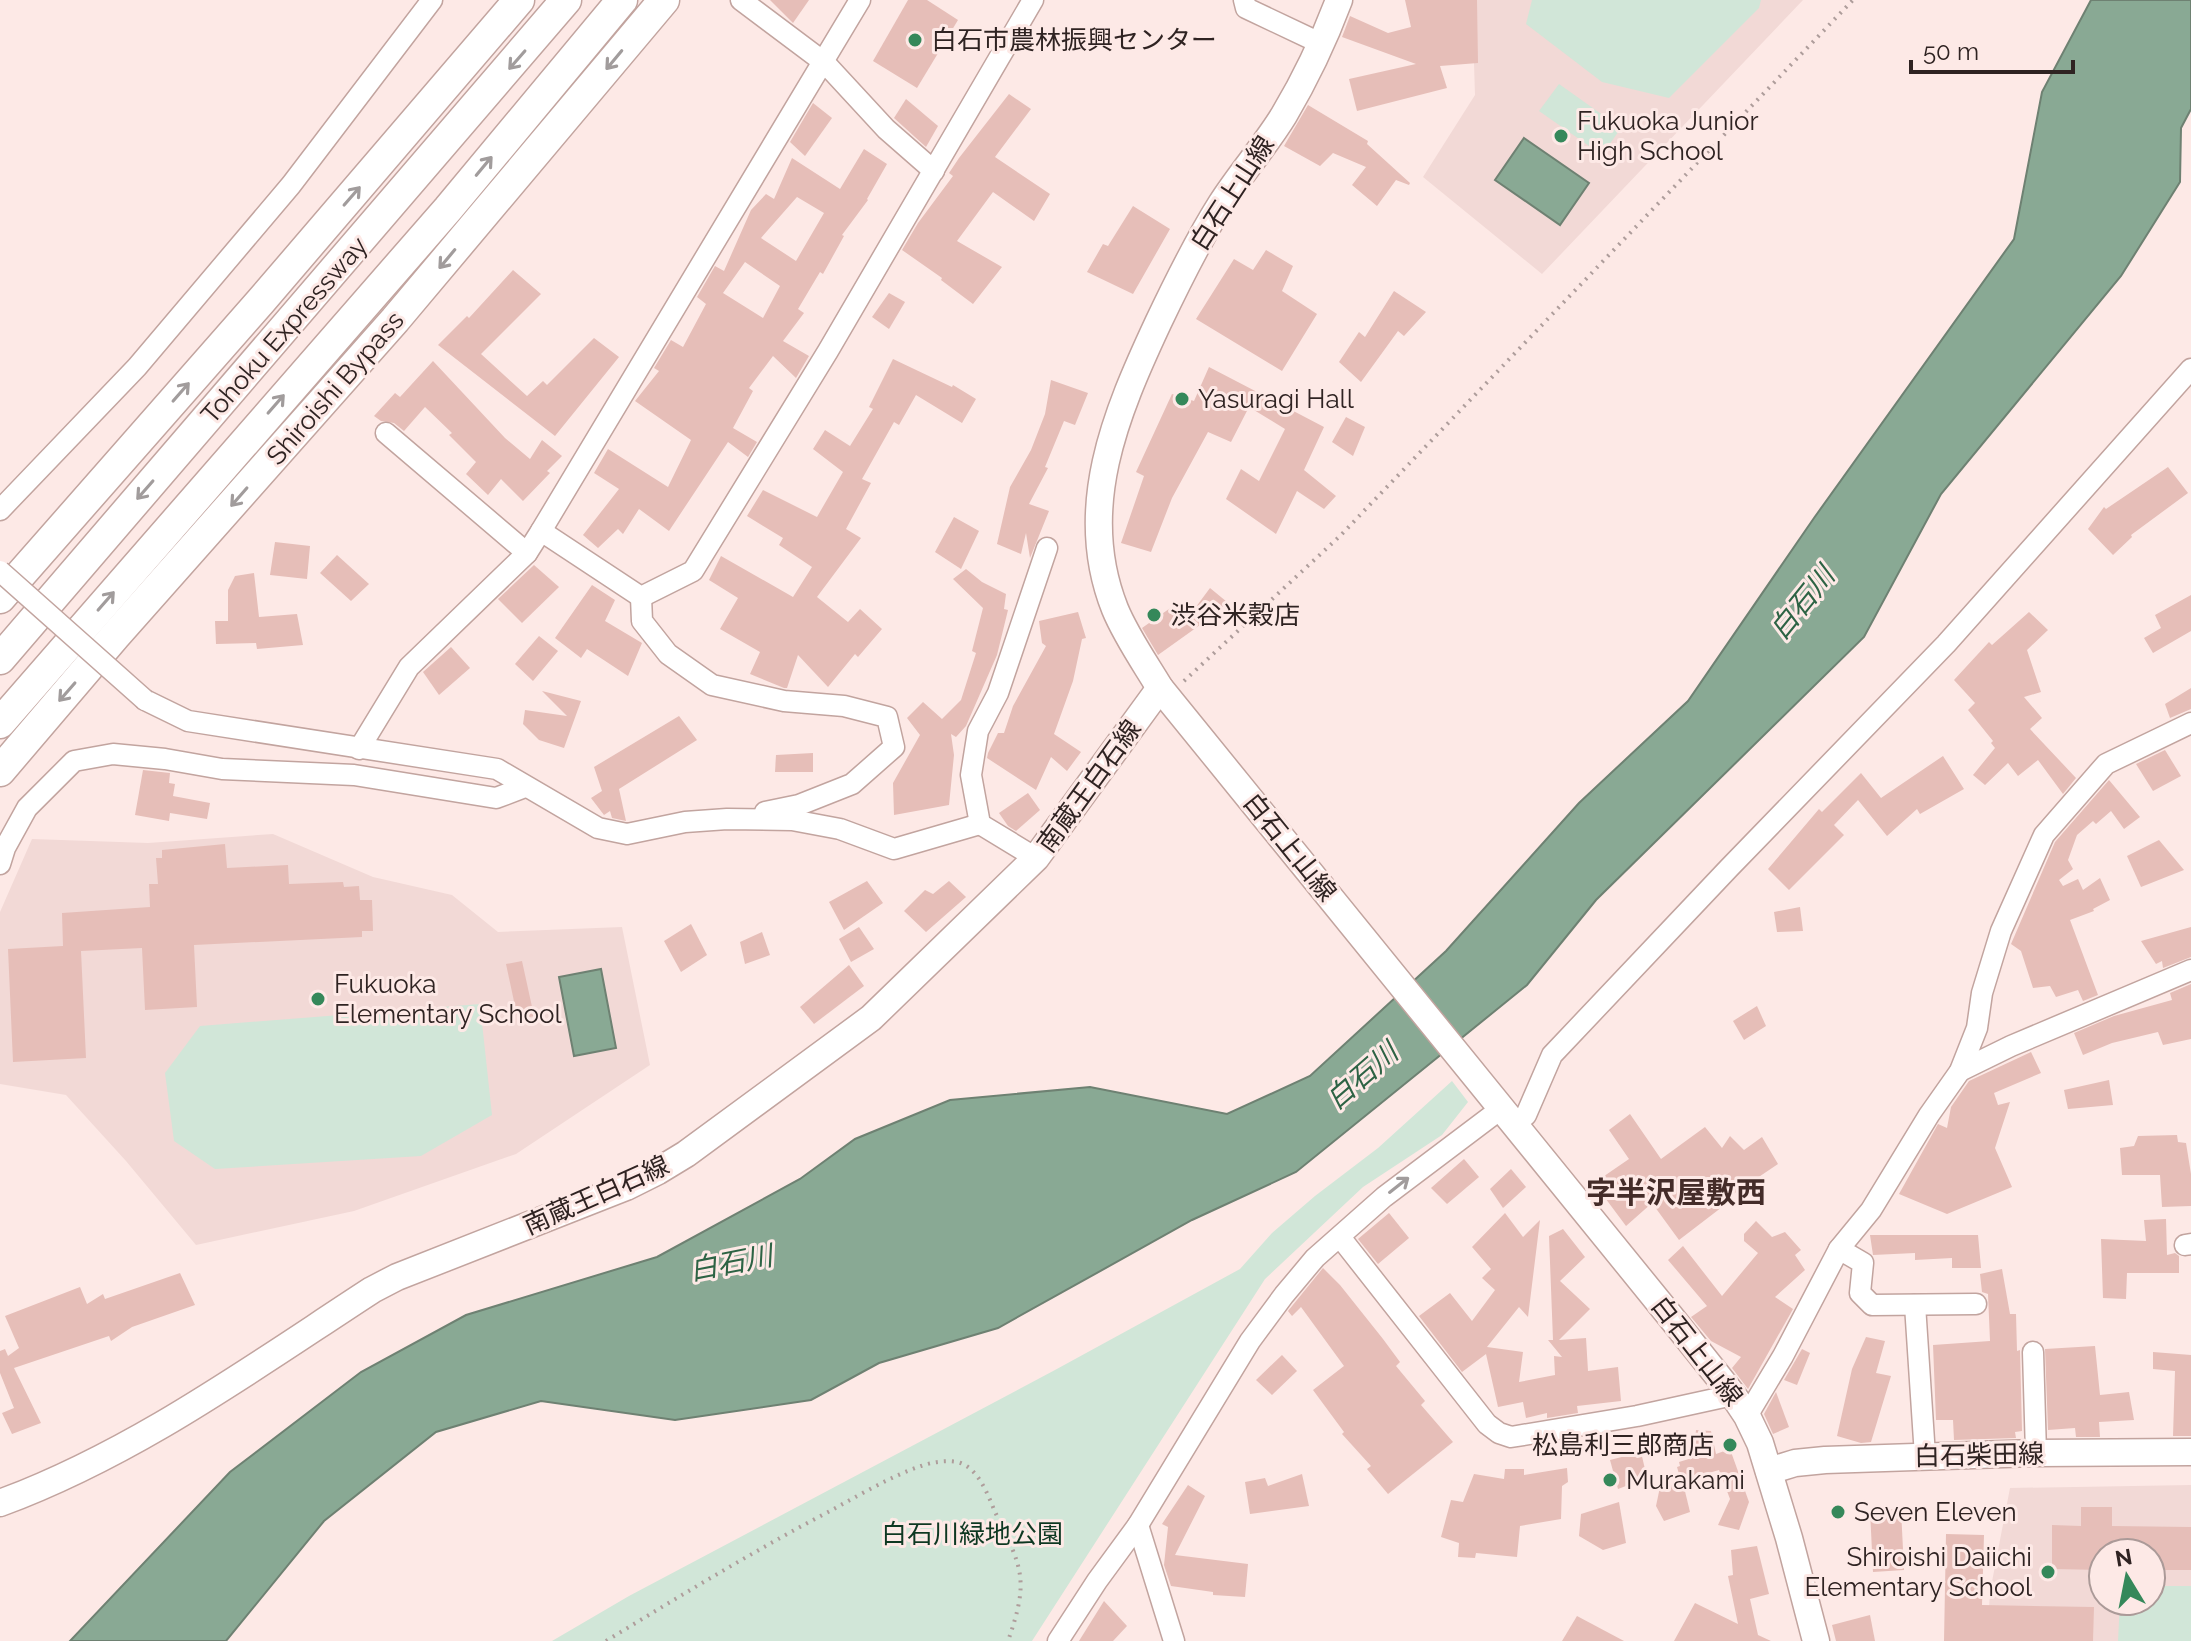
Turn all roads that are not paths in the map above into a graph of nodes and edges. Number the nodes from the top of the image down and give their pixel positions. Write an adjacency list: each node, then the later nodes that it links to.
1 (432, 0): 16 (street)
2 (519, 0): 22 (highway, Tohoku Expressway, one-way to 2)
3 (566, 0): 23 (highway, Tohoku Expressway, one-way to 23)
4 (622, 0): 25 (highway, Shiroishi Bypass, one-way to 4)
5 (664, 0): 28 (highway, Shiroishi Bypass, one-way to 28)
6 (741, 0): 12 (street)
7 (860, 0): 12 (street)
8 (1033, 0): 13 (street)
9 (1244, 0): 11 (street)
10 (1339, 0): 11 (main road, 白石上山線)
11 (1322, 44): 24 (main road, 白石上山線)
12 (825, 63): 13 (street); 17 (street)
13 (934, 171): 21 (street)
14 (2191, 369): 36 (street)
15 (386, 433): 19 (street)
16 (0, 510)
17 (541, 531): 19 (street); 21 (street)
18 (1047, 548): 31 (street)
19 (527, 553): 27 (street)
20 (0, 571): 27 (street, bridge)
21 (641, 597): 30 (street)
22 (0, 598)
23 (0, 659)
24 (1166, 695): 32 (main road, 南蔵王白石線); 36 (main road, 白石上山線)
25 (0, 723)
26 (2191, 723): 35 (street)
27 (359, 749): 29 (street)
28 (0, 771)
29 (525, 787): 30 (street); 33 (street)
30 (734, 819): 31 (street)
31 (980, 824): 32 (street)
32 (1036, 858): 47 (main road, 南蔵王白石線)
33 (0, 864)
34 (2191, 970): 35 (street)
35 (1960, 1071): 38 (street)
36 (1502, 1108): 37 (street, one-way to 36); 42 (main road, 白石上山線)
37 (1340, 1237): 42 (street); 48 (street)
38 (1839, 1249): 40 (street); 42 (street)
39 (1976, 1304): 40 (street)
40 (1915, 1305): 45 (street)
41 (2033, 1352): 44 (street)
42 (1740, 1406): 46 (main road, 白石上山線)
43 (2191, 1452): 44 (main road, 白石柴田線)
44 (2036, 1453): 45 (main road, 白石柴田線)
45 (1925, 1456): 46 (main road, 白石柴田線)
46 (1769, 1471): 51 (main road, 白石上山線)
47 (0, 1503)
48 (1138, 1525): 49 (street); 50 (street)
49 (1058, 1641)
50 (1174, 1641)
51 (1816, 1641)

